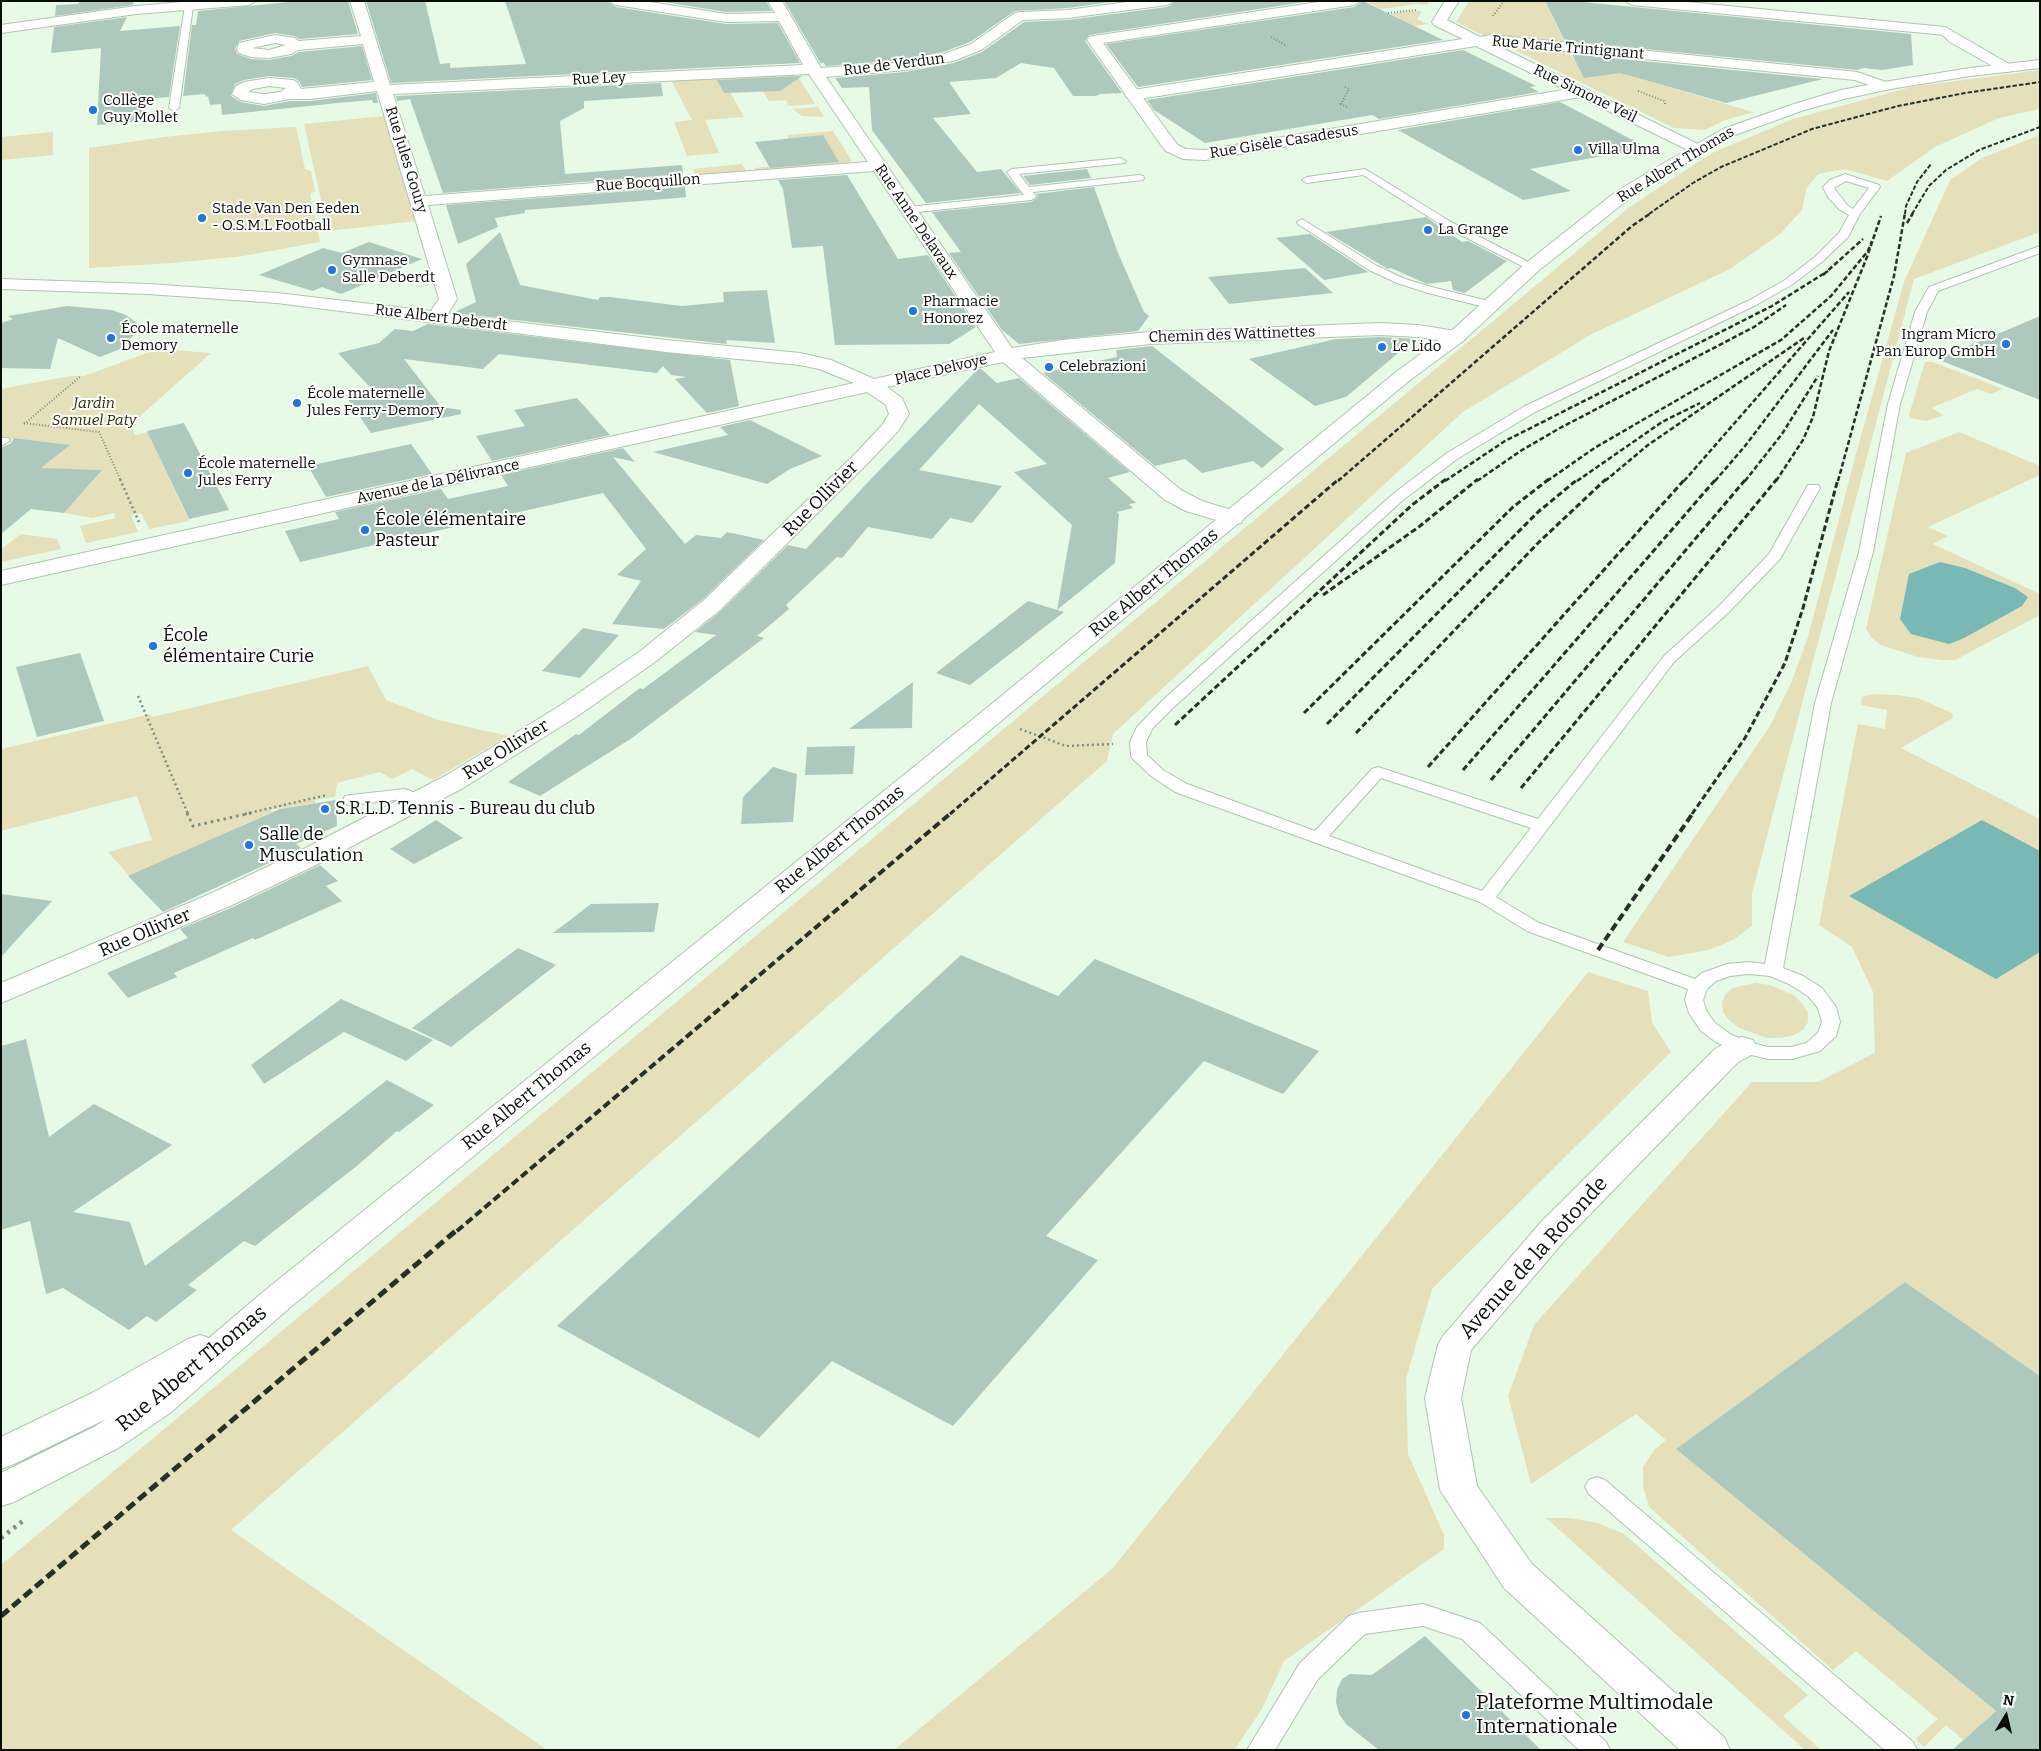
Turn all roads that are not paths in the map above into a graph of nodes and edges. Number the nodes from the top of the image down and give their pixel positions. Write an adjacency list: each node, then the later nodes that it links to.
1 (249, 1): 11 (street)
2 (357, 1): 16 (street, Rue Jules Goury)
3 (616, 1): 13 (street)
4 (775, 1): 13 (street, Rue Anne Delavaux)
5 (1027, 1): 12 (street)
6 (1167, 1): 10 (street)
7 (1354, 1): 29 (street, Rue Gisèle Casadesus)
8 (1452, 1): 18 (street, Rue Simone Veil)
9 (1632, 1): 22 (street)
10 (1150, 3): 12 (street)
11 (189, 6): 15 (street); 30 (lane)
12 (1020, 16): 23 (street, Rue de Verdun)
13 (783, 17): 23 (street, Rue Anne Delavaux)
14 (262, 25): 17 (street)
15 (1, 29)
16 (370, 39): 19 (street); 26 (street, Rue Jules Goury)
17 (263, 40): 19 (street); 20 (street)
18 (1479, 41): 25 (street, Rue Marie Trintignant); 27 (street, Rue Simone Veil); 29 (street, Rue Marie Trintignant)
19 (294, 46): 20 (street)
20 (269, 54): 24 (street)
21 (2040, 64): 22 (street, Rue Albert Thomas)
22 (2006, 68): 25 (street, Rue Albert Thomas)
23 (816, 71): 26 (street, Rue Ley); 33 (street, Rue Anne Delavaux)
24 (269, 82): 28 (street); 28 (street, Rue Ley)
25 (1884, 86): 31 (street, Rue Albert Thomas)
26 (384, 88): 28 (street, Rue Ley); 37 (street, Rue Jules Goury)
27 (1580, 92): 29 (street, Rue Gisèle Casadesus); 31 (street, Rue Simone Veil)
28 (289, 94)
29 (1133, 95)
30 (174, 108)
31 (1698, 150): 42 (street, Rue Albert Thomas)
32 (1121, 161): 36 (lane)
33 (878, 166): 37 (street, Rue Bocquillon); 38 (street, Rue Anne Delavaux)
34 (1139, 178): 36 (lane)
35 (1306, 180): 42 (lane)
36 (1026, 190): 38 (lane)
37 (419, 201): 45 (street, Rue Jules Goury)
38 (908, 210): 48 (street, Rue Anne Delavaux)
39 (1855, 214): 57 (lane)
40 (1302, 222): 44 (lane)
41 (2040, 249): 59 (lane)
42 (1532, 267): 44 (street, Rue Albert Thomas)
43 (1, 284): 45 (street, Rue Albert Deberdt)
44 (1489, 304): 46 (street, Rue Albert Thomas); 47 (street, Rue Albert Thomas)
45 (436, 317): 50 (street, Rue Albert Deberdt)
46 (1438, 334): 47 (street, Chemin des Wattinettes); 48 (street, Chemin des Wattinettes); 49 (street, Rue Albert Thomas)
47 (1456, 337): 49 (street, Rue Albert Thomas)
48 (1007, 355): 50 (street, Place Delvoye); 52 (street, Rue Anne Delavaux)
49 (1403, 376): 52 (street, Rue Albert Thomas)
50 (874, 386): 53 (street, Avenue de la Délivrance); 55 (street, Rue Ollivier)
51 (1813, 488): 56 (lane)
52 (1233, 518): 63 (street, Rue Albert Thomas)
53 (1, 578)
54 (351, 800): 55 (lane)
55 (420, 801): 61 (street, Rue Ollivier)
56 (1540, 825): 57 (lane); 58 (lane)
57 (1318, 838): 58 (lane)
58 (1486, 898): 60 (lane)
59 (1773, 971): 60 (lane); 62 (lane)
60 (1698, 986): 62 (lane)
61 (1, 994)
62 (1742, 1047): 69 (street, Avenue de la Rotonde)
63 (276, 1302): 64 (street, Rue Albert Thomas); 66 (street, Rue Albert Thomas)
64 (1, 1454)
65 (1596, 1487): 70 (lane)
66 (1, 1490)
67 (1260, 1750): 68 (lane)
68 (1597, 1750)
69 (1708, 1750)
70 (1904, 1750)

